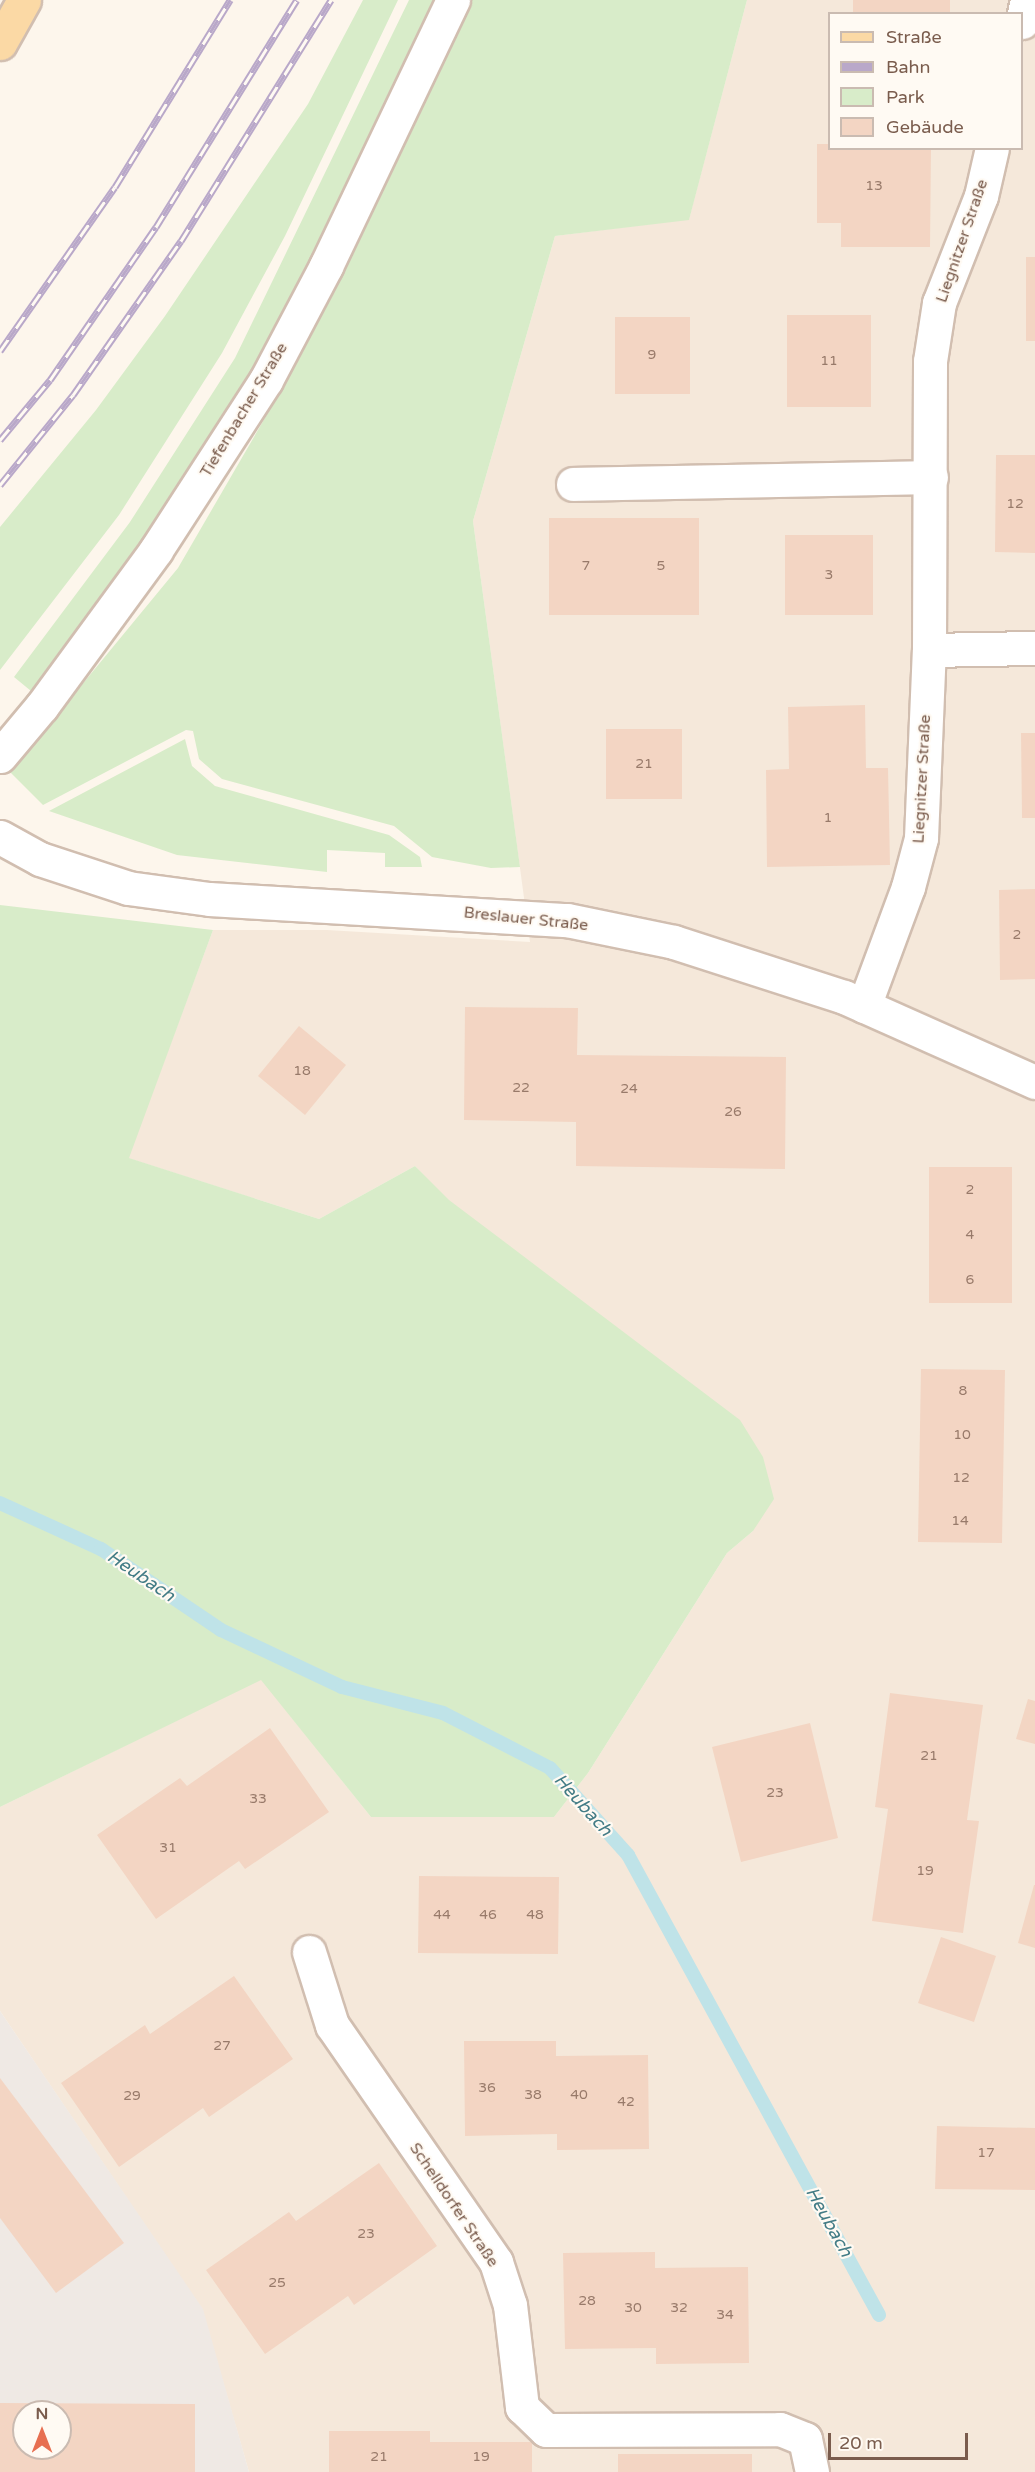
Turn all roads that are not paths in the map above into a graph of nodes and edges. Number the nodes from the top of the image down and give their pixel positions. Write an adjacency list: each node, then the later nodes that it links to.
1 (24, 0): 5 (main road)
2 (453, 0): 11 (street, Tiefenbacher Straße)
3 (1027, 0): 4 (street)
4 (1023, 18)
5 (0, 42)
6 (992, 150): 7 (street, Liegnitzer Straße)
7 (931, 477): 8 (street); 10 (street, Liegnitzer Straße)
8 (573, 484)
9 (1035, 648): 10 (street)
10 (929, 650): 13 (street, Liegnitzer Straße)
11 (0, 756)
12 (0, 837): 13 (street, Breslauer Straße)
13 (864, 1006): 14 (street, Breslauer Straße)
14 (1035, 1082)
15 (309, 1952): 16 (street, Schelldorfer Straße)
16 (812, 2472)

